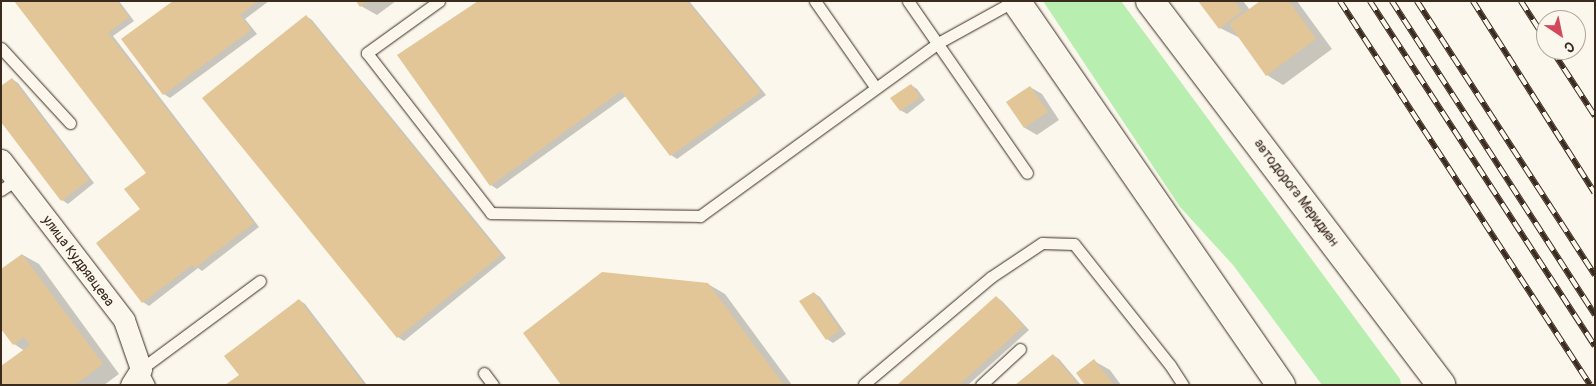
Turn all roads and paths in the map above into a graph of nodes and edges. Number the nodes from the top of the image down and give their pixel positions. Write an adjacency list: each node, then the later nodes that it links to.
1 (439, 1): 8 (lane)
2 (815, 1): 8 (lane)
3 (908, 1): 6 (lane)
4 (1015, 1): 6 (lane); 21 (main road)
5 (1150, 1): 22 (main road, автодорога Меридиан)
6 (938, 43): 8 (lane); 11 (lane)
7 (1, 48): 9 (lane)
8 (876, 88)
9 (70, 123)
10 (1, 160): 12 (street, улица Кудрявцева)
11 (1027, 173)
12 (9, 185): 16 (street, улица Кудрявцева)
13 (260, 280): 16 (lane)
14 (1020, 349): 19 (lane)
15 (484, 373): 18 (lane)
16 (140, 380)
17 (864, 384): 20 (lane)
18 (493, 385)
19 (981, 385)
20 (1183, 385)
21 (1281, 385)
22 (1440, 385)

